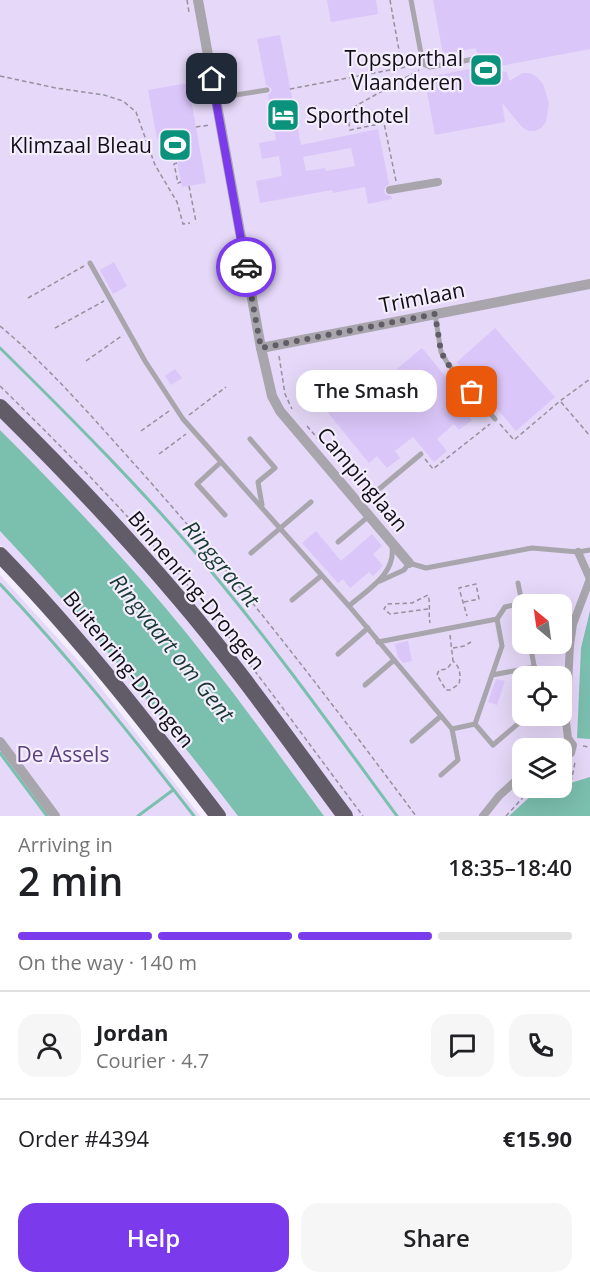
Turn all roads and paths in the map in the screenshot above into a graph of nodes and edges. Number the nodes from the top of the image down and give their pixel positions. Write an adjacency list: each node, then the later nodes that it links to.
1 (198, 0): 10 (street, Campinglaan)
2 (390, 0): 6 (path)
3 (411, 0): 5 (lane)
4 (480, 58): 5 (lane)
5 (423, 64): 6 (path); 17 (path)
6 (402, 68): 8 (path)
7 (0, 76): 19 (path)
8 (290, 89)
9 (267, 90): 10 (lane)
10 (216, 98): 11 (street, Campinglaan)
11 (220, 123): 12 (path); 28 (street, Campinglaan)
12 (196, 127)
13 (177, 163): 14 (path)
14 (181, 182)
15 (438, 182): 17 (street)
16 (189, 186): 18 (path)
17 (394, 190)
18 (196, 222)
19 (190, 223)
20 (90, 263): 22 (path); 23 (lane)
21 (590, 284): 24 (street, Trimlaan)
22 (28, 298)
23 (110, 298): 26 (path); 27 (lane)
24 (435, 314): 28 (street, Trimlaan); 38 (lane)
25 (0, 326): 97 (path)
26 (55, 328)
27 (129, 332): 30 (path); 35 (lane)
28 (261, 348): 49 (street, Campinglaan)
29 (278, 349): 36 (path)
30 (86, 361)
31 (590, 379): 33 (path)
32 (226, 387): 37 (path)
33 (560, 401): 38 (path); 42 (path)
34 (0, 407): 96 (highway, Binnenring-Drongen)
35 (174, 407): 37 (lane); 41 (path)
36 (295, 412)
37 (183, 419): 40 (lane)
38 (495, 419): 45 (path)
39 (306, 425): 47 (path)
40 (192, 430): 44 (path); 46 (lane)
41 (141, 432)
42 (590, 436)
43 (250, 439): 50 (lane)
44 (159, 454)
45 (421, 454): 49 (lane)
46 (221, 462): 50 (lane); 51 (lane)
47 (341, 467)
48 (311, 502): 53 (lane)
49 (360, 505): 52 (street, Campinglaan)
50 (262, 507): 53 (lane)
51 (225, 514)
52 (369, 516): 54 (lane); 55 (street, Campinglaan)
53 (280, 528): 57 (lane); 61 (lane)
54 (338, 542)
55 (391, 542): 60 (street, Campinglaan); 62 (lane)
56 (590, 550): 58 (lane)
57 (251, 552)
58 (578, 552): 60 (lane); 86 (street)
59 (0, 555): 95 (highway, Buitenring-Drongen)
60 (409, 563): 62 (lane)
61 (321, 576): 64 (lane); 66 (lane)
62 (376, 583): 66 (lane)
63 (518, 583): 68 (lane)
64 (292, 600)
65 (464, 602): 65 (path); 69 (path)
66 (349, 606): 70 (lane)
67 (428, 609): 67 (path); 72 (path)
68 (497, 619): 69 (lane); 80 (lane)
69 (468, 624): 71 (lane)
70 (368, 628): 73 (lane); 76 (lane)
71 (449, 628): 72 (lane); 75 (path)
72 (431, 631): 73 (lane)
73 (378, 642): 77 (lane)
74 (471, 642): 75 (path)
75 (452, 648): 78 (path)
76 (338, 654)
77 (394, 660): 81 (lane); 82 (lane)
78 (453, 661): 78 (path)
79 (512, 671): 80 (lane)
80 (492, 675): 83 (lane)
81 (364, 685)
82 (441, 716): 85 (lane); 87 (lane)
83 (475, 724): 84 (lane); 85 (lane)
84 (515, 726)
85 (452, 729): 90 (lane)
86 (568, 738)
87 (412, 741)
88 (0, 742): 94 (street)
89 (572, 755): 91 (path)
90 (441, 775)
91 (572, 778)
92 (512, 784): 98 (street)
93 (523, 798): 99 (path)
94 (55, 816)
95 (218, 816)
96 (345, 816)
97 (416, 816)
98 (483, 816)
99 (507, 816)

